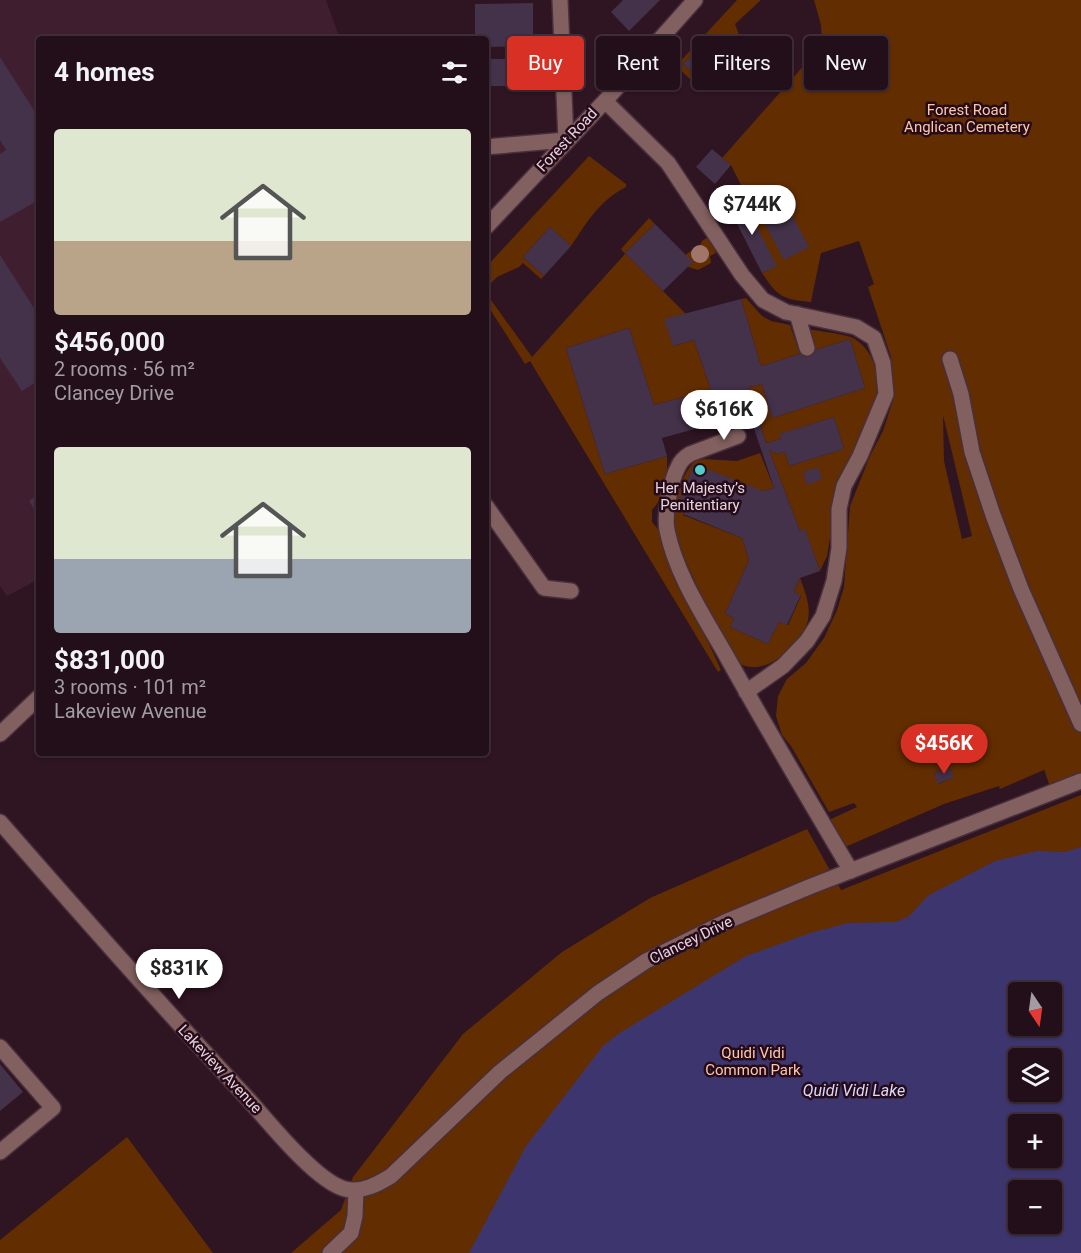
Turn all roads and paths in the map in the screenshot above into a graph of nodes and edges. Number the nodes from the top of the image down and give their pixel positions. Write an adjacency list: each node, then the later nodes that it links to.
1 (560, 0): 4 (street)
2 (695, 0): 3 (street, Forest Road)
3 (605, 101): 4 (street, Forest Road); 7 (street)
4 (566, 140): 5 (street); 6 (street, Forest Road)
5 (489, 147)
6 (489, 224)
7 (797, 314): 8 (street); 13 (street)
8 (807, 348)
9 (950, 359): 15 (street)
10 (738, 436): 13 (street)
11 (489, 510): 12 (street)
12 (571, 591)
13 (746, 692): 19 (street)
14 (36, 700): 16 (street)
15 (1080, 720)
16 (0, 734)
17 (1081, 780): 19 (street, Clancey Drive)
18 (0, 822): 22 (street, Lakeview Avenue)
19 (851, 871): 22 (street, Clancey Drive)
20 (0, 1047): 21 (street)
21 (0, 1152)
22 (356, 1190): 23 (street)
23 (330, 1253)

